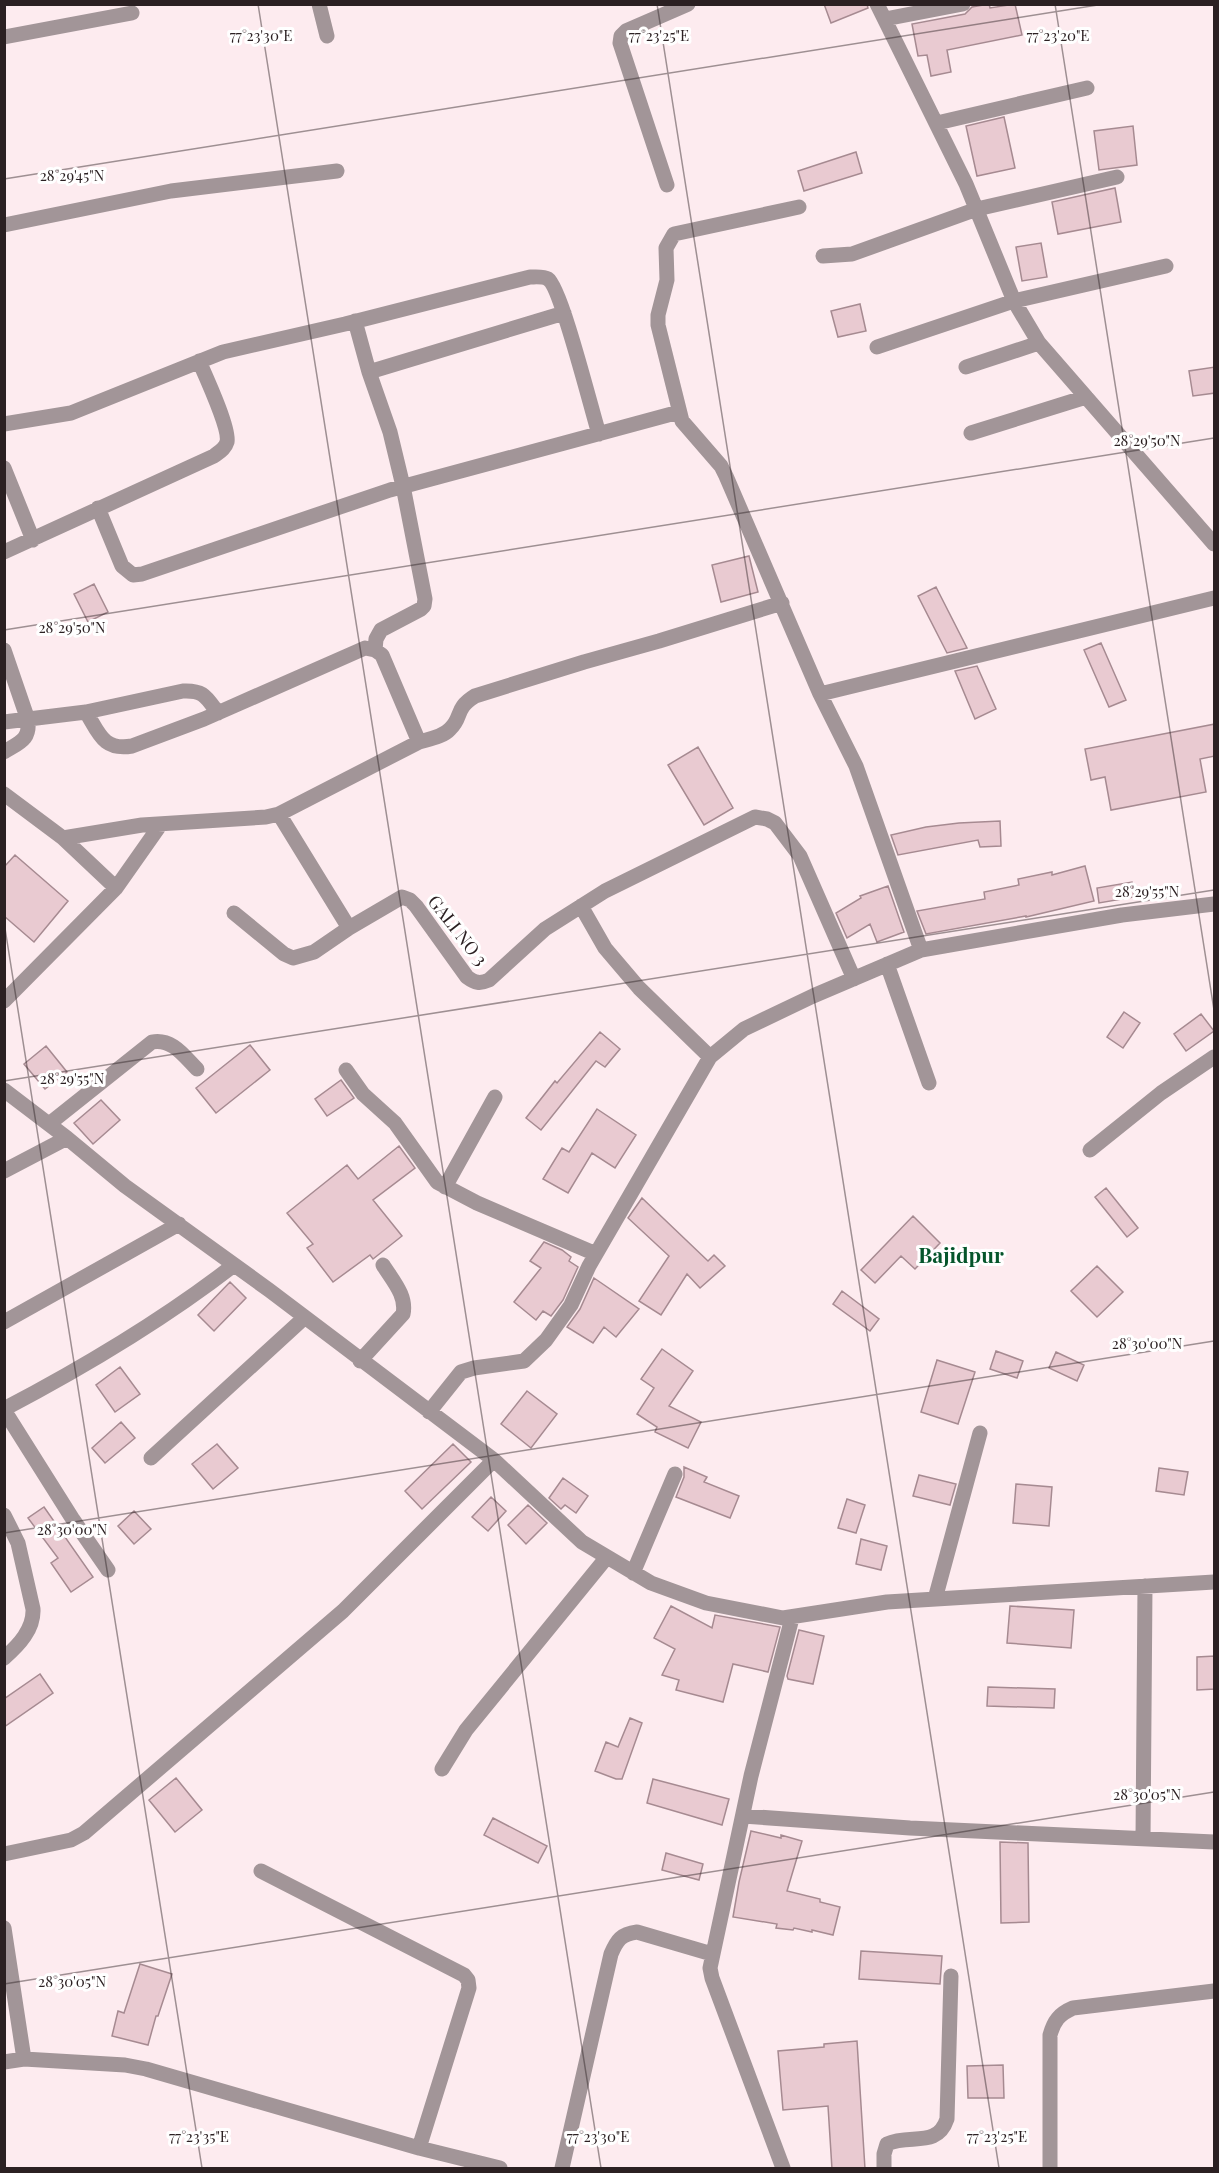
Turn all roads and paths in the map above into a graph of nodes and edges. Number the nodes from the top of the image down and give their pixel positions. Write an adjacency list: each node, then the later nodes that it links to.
1 (319, 4): 7 (street)
2 (688, 4): 13 (street)
3 (876, 4): 6 (street)
4 (963, 4): 6 (street)
5 (132, 13): 8 (street)
6 (885, 20): 10 (street)
7 (327, 36)
8 (4, 37)
9 (1088, 88): 10 (street)
10 (937, 123): 15 (street)
11 (337, 171): 16 (street)
12 (1117, 177): 15 (street)
13 (667, 185)
14 (799, 207): 28 (street)
15 (977, 209): 17 (street); 19 (street)
16 (4, 225)
17 (823, 256)
18 (1166, 266): 19 (street)
19 (1014, 301): 22 (street); 23 (street)
20 (564, 314): 21 (street); 26 (street); 31 (street)
21 (355, 321): 24 (street); 26 (street)
22 (1039, 343): 25 (street); 27 (street)
23 (877, 347)
24 (200, 361): 29 (street); 34 (street)
25 (966, 367)
26 (369, 372): 33 (street)
27 (1086, 397): 30 (street); 36 (street)
28 (680, 412): 31 (street); 39 (street)
29 (4, 424)
30 (971, 433)
31 (598, 434): 33 (street)
32 (4, 468): 35 (street)
33 (403, 486): 34 (street); 41 (street)
34 (98, 508): 35 (street)
35 (33, 540): 37 (street)
36 (1215, 544)
37 (4, 552)
38 (1215, 598): 42 (street)
39 (782, 603): 42 (street); 47 (street)
40 (4, 650): 45 (street)
41 (375, 650): 44 (street); 47 (street)
42 (820, 694): 58 (street)
43 (86, 712): 44 (street); 44 (street); 45 (street)
44 (218, 713)
45 (28, 720): 46 (street); 48 (street)
46 (4, 722)
47 (419, 742): 50 (street)
48 (4, 752)
49 (4, 794): 52 (street)
50 (279, 814): 51 (street); 57 (street)
51 (161, 824): 52 (street); 53 (street)
52 (63, 838): 53 (street)
53 (116, 888): 61 (street)
54 (1215, 904): 58 (street)
55 (581, 906): 57 (street, GALI NO 3); 60 (street); 63 (street)
56 (234, 913): 57 (street)
57 (349, 928)
58 (921, 950): 59 (street)
59 (887, 964): 60 (street); 66 (street)
60 (854, 979): 63 (street)
61 (4, 1001)
62 (1215, 1056): 71 (street)
63 (710, 1057): 75 (street)
64 (197, 1069): 69 (street)
65 (346, 1070): 73 (street)
66 (929, 1083)
67 (4, 1090): 69 (street)
68 (495, 1097): 73 (street)
69 (49, 1124): 70 (street)
70 (67, 1138): 72 (street); 74 (street)
71 (1090, 1150)
72 (4, 1171)
73 (445, 1187): 75 (street)
74 (179, 1224): 76 (street); 79 (street)
75 (596, 1254): 82 (street)
76 (234, 1264): 78 (street); 81 (street)
77 (383, 1265): 80 (street)
78 (304, 1318): 80 (street); 84 (street)
79 (4, 1322)
80 (360, 1361): 82 (street)
81 (4, 1410): 89 (street)
82 (429, 1412): 85 (street)
83 (980, 1433): 93 (street)
84 (151, 1458)
85 (494, 1461): 88 (street); 100 (street)
86 (675, 1474): 90 (street)
87 (4, 1515): 95 (street)
88 (607, 1557): 90 (street); 96 (street)
89 (108, 1570)
90 (633, 1573): 94 (street)
91 (1215, 1582): 92 (street)
92 (1145, 1586): 93 (street); 98 (street)
93 (935, 1599): 94 (street)
94 (792, 1618): 97 (street)
95 (4, 1658)
96 (442, 1769)
97 (743, 1816): 98 (street); 103 (street)
98 (1143, 1839): 99 (street)
99 (1215, 1842)
100 (4, 1854)
101 (261, 1871): 108 (street)
102 (4, 1928): 106 (street)
103 (712, 1954): 110 (street); 111 (street)
104 (951, 1976): 112 (street)
105 (1215, 1991): 113 (street)
106 (24, 2059): 107 (street); 108 (street)
107 (4, 2062)
108 (419, 2148): 109 (street)
109 (500, 2169)
110 (562, 2169)
111 (783, 2169)
112 (884, 2169)
113 (1050, 2169)

